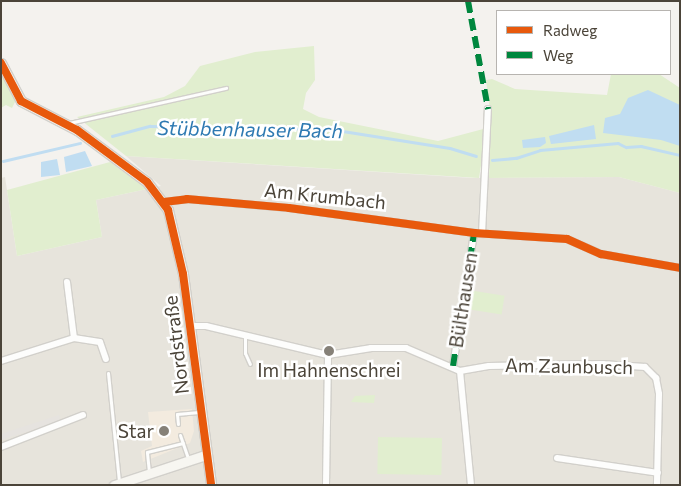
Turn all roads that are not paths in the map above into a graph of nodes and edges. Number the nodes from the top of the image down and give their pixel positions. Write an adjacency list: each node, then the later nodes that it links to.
1 (1, 64): 4 (main road)
2 (226, 88): 4 (lane)
3 (488, 109): 7 (street, Bülthausen)
4 (66, 124): 5 (main road)
5 (164, 202): 6 (street, Am Krumbach); 10 (main road, Nordstraße)
6 (474, 233): 7 (street, Am Krumbach); 17 (street, Bülthausen)
7 (482, 234): 8 (street, Am Krumbach)
8 (680, 268)
9 (67, 282): 12 (street)
10 (190, 326): 11 (street); 20 (main road, Nordstraße)
11 (245, 336): 13 (street); 16 (lane)
12 (74, 338): 14 (street); 15 (street)
13 (328, 355): 17 (street); 33 (street)
14 (106, 359)
15 (1, 361)
16 (250, 364)
17 (453, 366): 18 (street)
18 (460, 371): 30 (street, Am Zaunbusch); 34 (street)
19 (108, 373): 31 (lane)
20 (200, 412): 22 (lane); 26 (main road, Nordstraße)
21 (83, 416): 25 (street)
22 (178, 424)
23 (180, 435): 24 (lane)
24 (183, 443): 28 (lane); 29 (lane)
25 (1, 447)
26 (206, 455): 28 (main road); 32 (main road, Nordstraße)
27 (557, 458): 30 (street)
28 (188, 459): 29 (main road)
29 (149, 472): 31 (main road)
30 (658, 473): 35 (street, Am Zaunbusch)
31 (117, 484)
32 (211, 485)
33 (326, 485)
34 (471, 485)
35 (656, 485)

